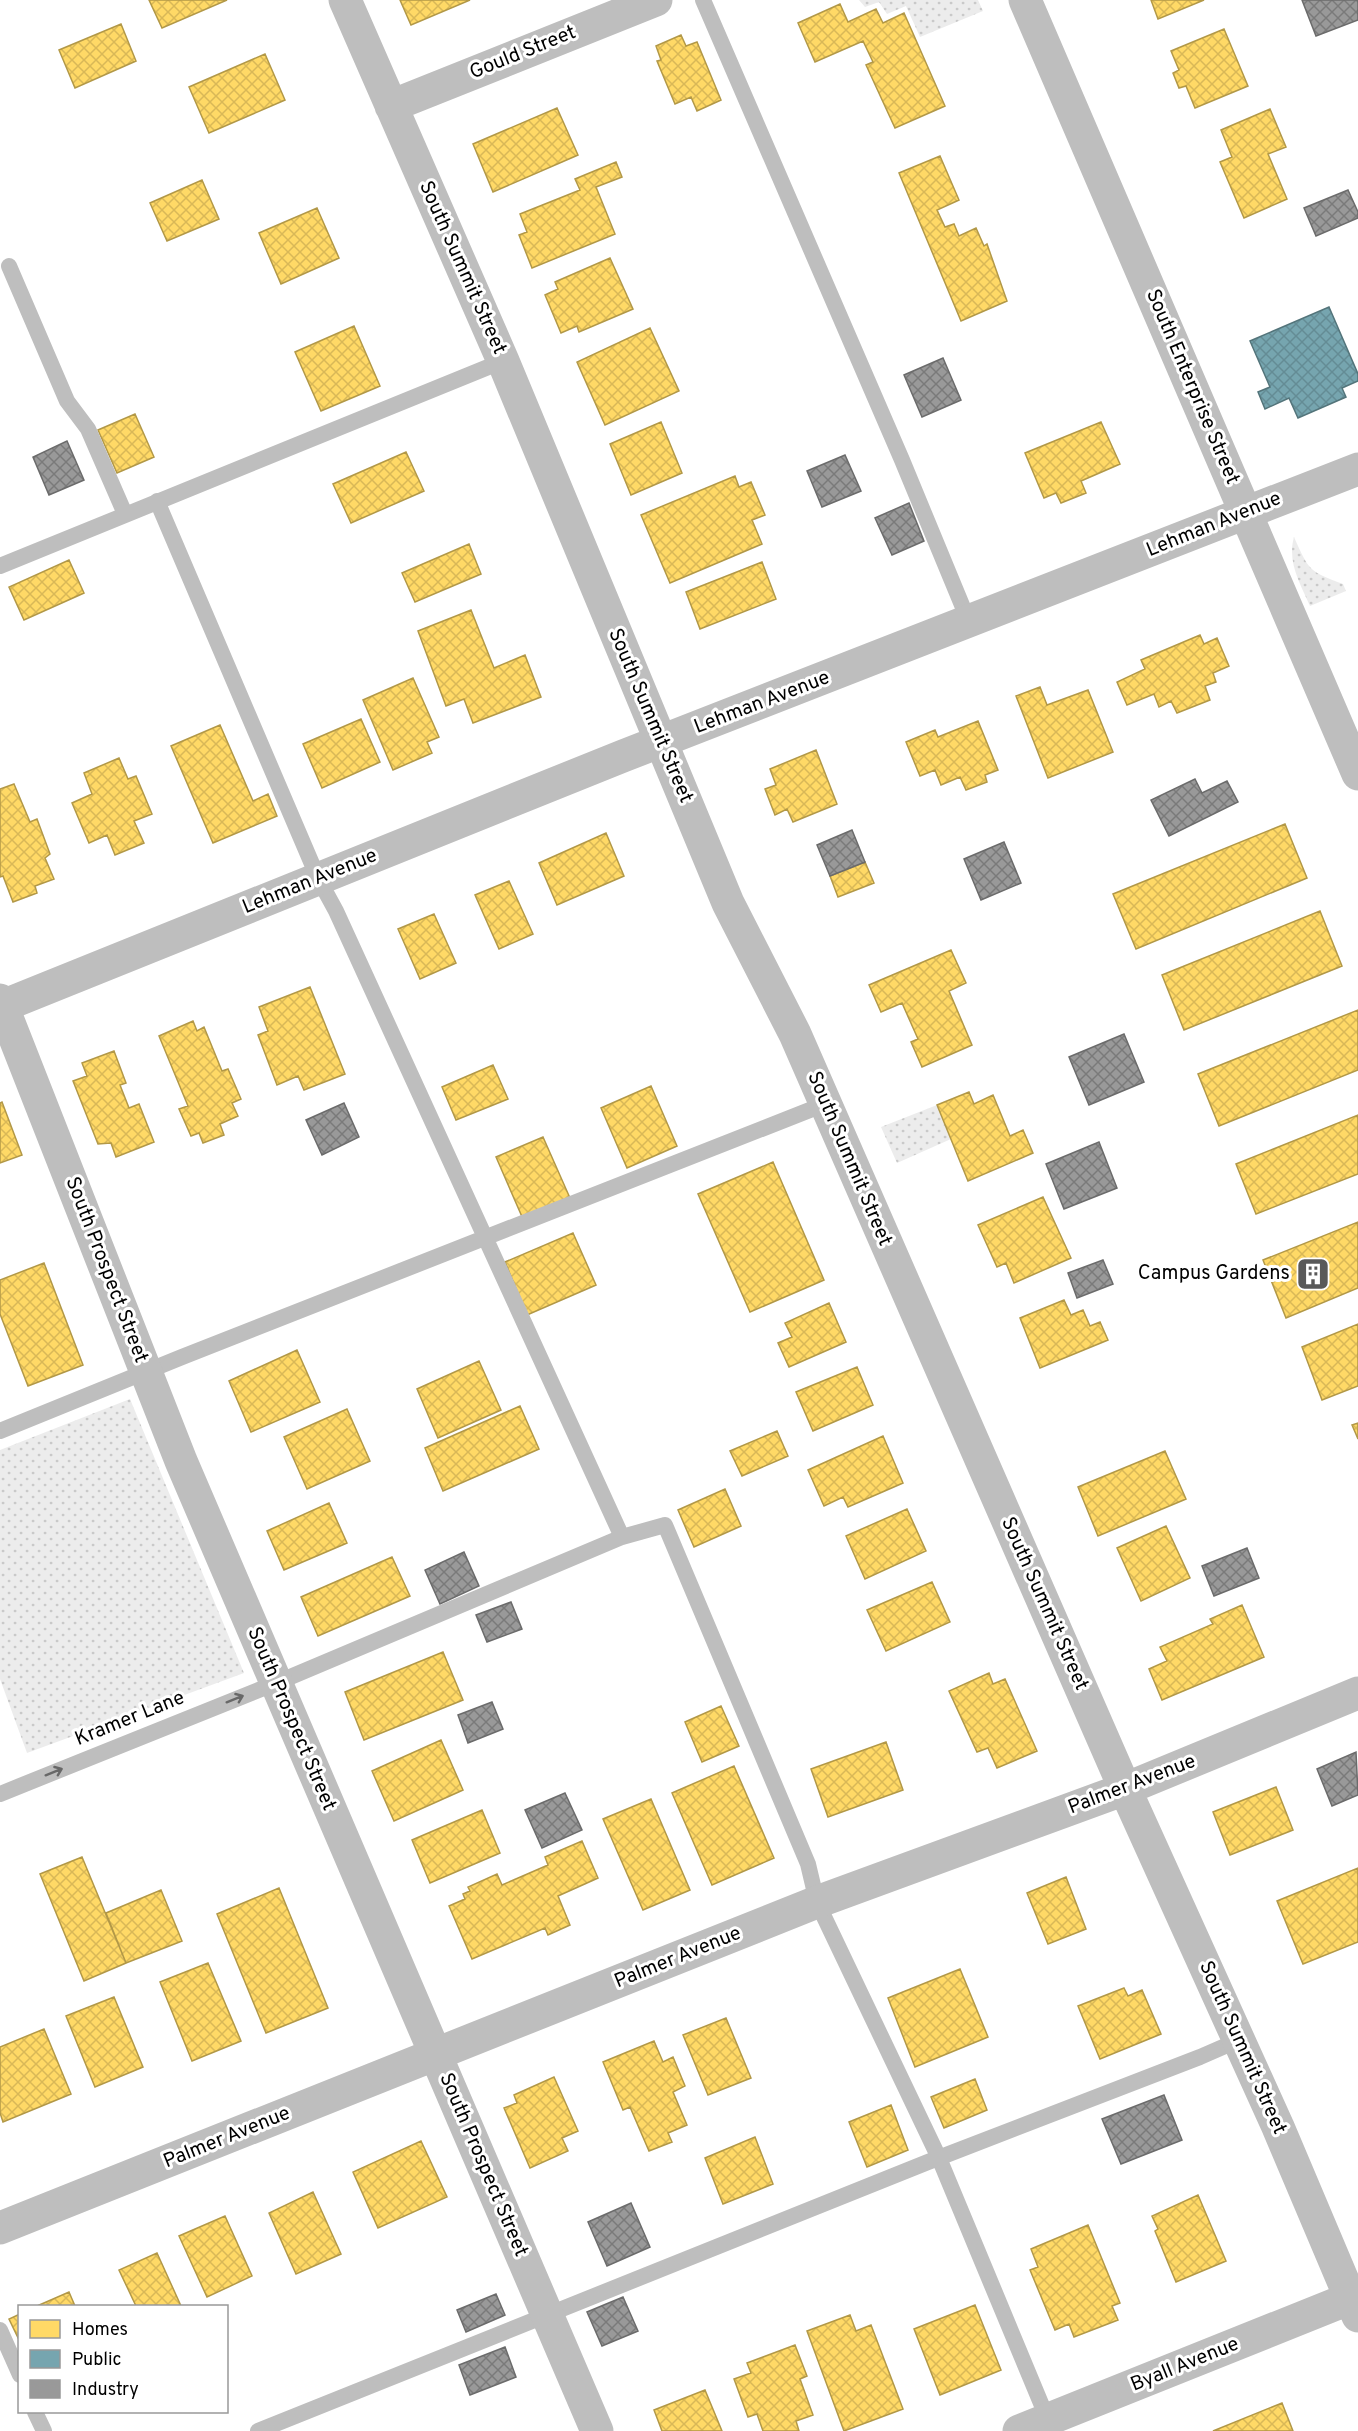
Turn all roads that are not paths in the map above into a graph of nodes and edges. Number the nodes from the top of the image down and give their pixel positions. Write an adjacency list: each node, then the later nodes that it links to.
1 (345, 0): 5 (street, South Summit Street)
2 (656, 0): 5 (street, Gould Street)
3 (704, 0): 13 (lane)
4 (1025, 0): 10 (street, South Enterprise Street)
5 (391, 106): 7 (street, South Summit Street)
6 (9, 266): 11 (lane)
7 (503, 362): 9 (lane); 14 (street, South Summit Street)
8 (1358, 469): 10 (street, Lehman Avenue)
9 (158, 501): 11 (lane); 16 (lane)
10 (1247, 513): 13 (street, Lehman Avenue); 15 (street, South Enterprise Street)
11 (125, 514): 12 (lane)
12 (0, 566)
13 (969, 622): 14 (street, Lehman Avenue)
14 (660, 742): 16 (street, Lehman Avenue); 18 (street, South Summit Street)
15 (1358, 774)
16 (318, 878): 17 (street, Lehman Avenue); 19 (lane)
17 (1, 1005): 20 (street, South Prospect Street)
18 (825, 1104): 19 (lane); 25 (street, South Summit Street)
19 (484, 1238): 20 (lane); 22 (lane)
20 (146, 1371): 21 (lane); 23 (street, South Prospect Street)
21 (0, 1431)
22 (622, 1537): 23 (lane, Kramer Lane); 27 (lane, Kramer Lane)
23 (276, 1683): 26 (lane, Kramer Lane, one-way to 23); 29 (street, South Prospect Street)
24 (1358, 1693): 25 (street, Palmer Avenue)
25 (1125, 1789): 27 (street, Palmer Avenue); 28 (street, South Summit Street)
26 (0, 1794)
27 (817, 1902): 29 (street, Palmer Avenue); 30 (lane)
28 (1239, 2040): 30 (lane); 32 (street, South Summit Street)
29 (435, 2055): 31 (street, Palmer Avenue); 33 (street, South Prospect Street)
30 (939, 2158): 33 (lane); 37 (lane)
31 (0, 2228)
32 (1354, 2307): 37 (street, Byall Avenue)
33 (547, 2314): 39 (lane); 40 (street, South Prospect Street)
34 (0, 2330): 35 (lane)
35 (18, 2370)
36 (35, 2413): 38 (lane)
37 (1040, 2427)
38 (44, 2431)
39 (258, 2431)
40 (597, 2431)

